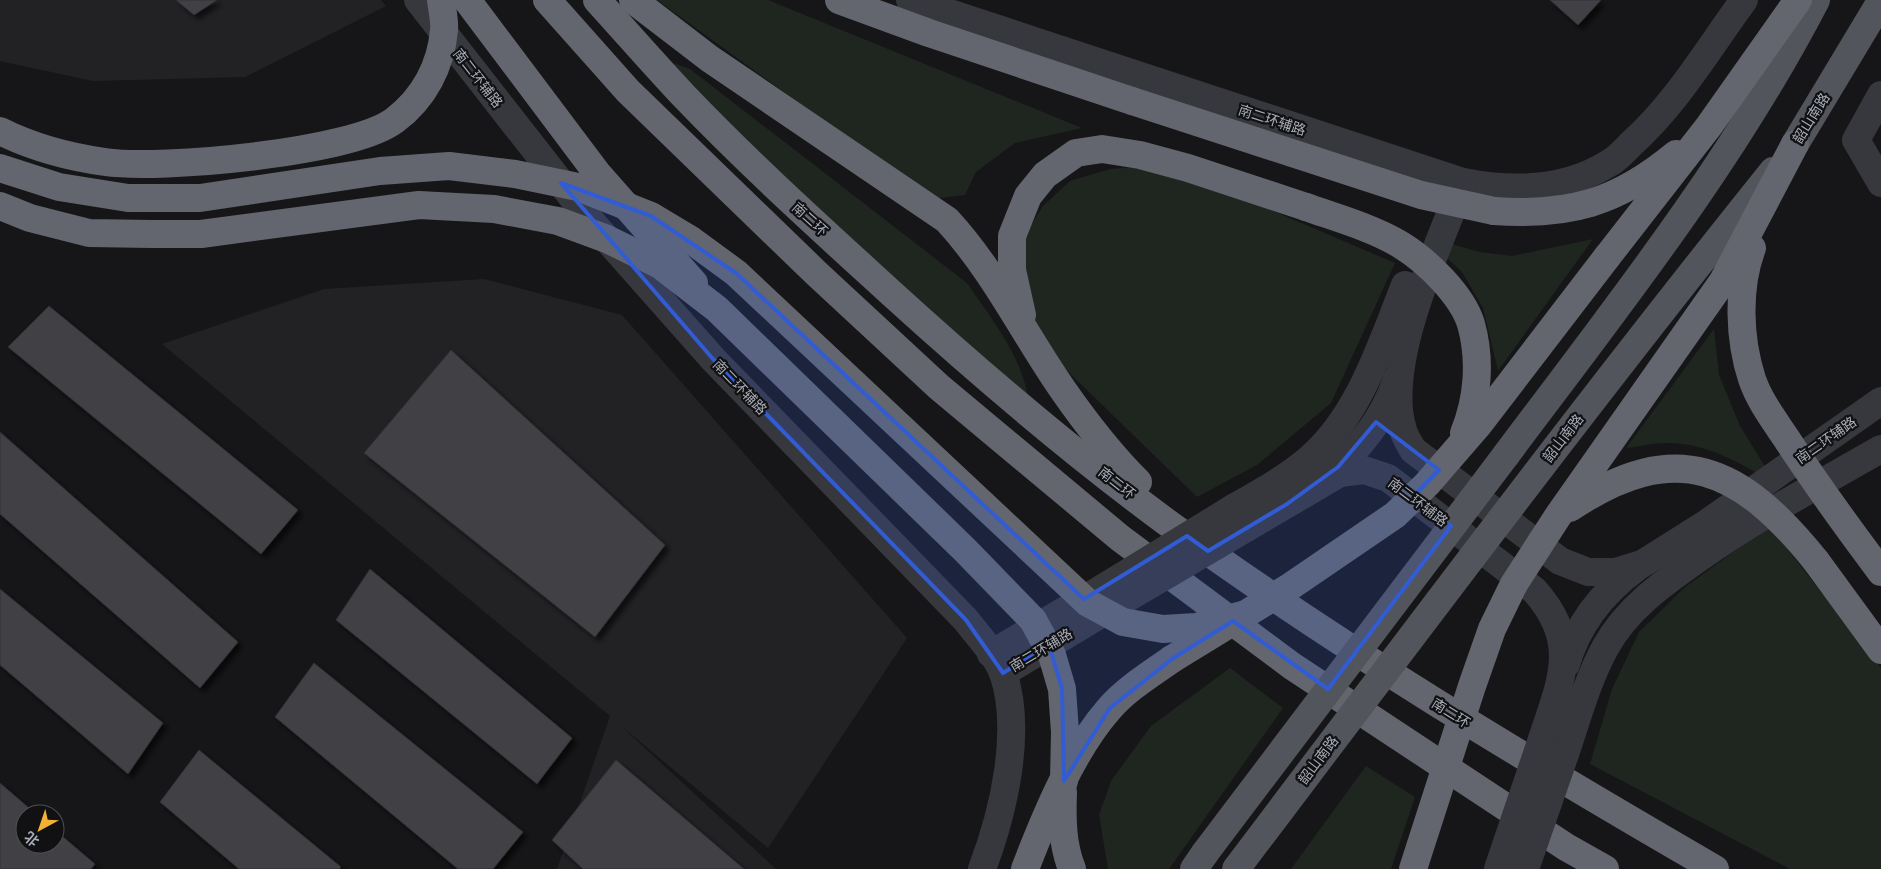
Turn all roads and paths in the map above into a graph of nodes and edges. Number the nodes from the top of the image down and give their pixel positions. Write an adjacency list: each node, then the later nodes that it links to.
1 (418, 0): 47 (street, 南二环辅路)
2 (441, 0): 15 (highway, bridge)
3 (467, 0): 21 (highway, bridge)
4 (547, 0): 59 (highway)
5 (597, 0): 39 (highway, 南二环)
6 (633, 0): 22 (highway)
7 (839, 0): 14 (highway, bridge)
8 (910, 0): 18 (street, 南二环辅路)
9 (1744, 0): 18 (street)
10 (1798, 0): 14 (highway)
11 (1816, 0): 51 (main road, bridge)
12 (1881, 2): 16 (main road, 韶山南路)
13 (1881, 96): 19 (street)
14 (1709, 126): 31 (highway, bridge)
15 (0, 131)
16 (1795, 144): 34 (highway, bridge); 38 (highway, bridge); 55 (main road, 韶山南路, bridge)
17 (0, 168): 42 (highway, bridge)
18 (1455, 180): 23 (street, 南二环辅路); 25 (street)
19 (1881, 183)
20 (0, 206): 21 (highway, bridge)
21 (717, 308): 49 (highway, bridge)
22 (1026, 331): 31 (highway, bridge); 39 (highway)
23 (1402, 366): 26 (street); 29 (street, 南二环辅路)
24 (1881, 402): 37 (street, 南二环辅路)
25 (1352, 403): 26 (street); 27 (street)
26 (1376, 422): 29 (street); 30 (street)
27 (1331, 436): 30 (street); 35 (street)
28 (1881, 449): 43 (street)
29 (1413, 450): 36 (street, 南二环辅路)
30 (1353, 452): 32 (street); 33 (street)
31 (1449, 459): 42 (highway, bridge)
32 (1388, 478): 33 (street, 南二环辅路); 40 (street, 南二环辅路)
33 (1314, 486): 35 (street, 南二环辅路)
34 (1558, 516): 46 (highway, bridge); 56 (highway, bridge)
35 (1241, 517): 47 (street, bridge)
36 (1560, 561): 37 (street, 南二环辅路); 41 (street)
37 (1642, 564): 41 (street)
38 (1881, 572)
39 (1242, 574): 50 (highway, 南二环)
40 (1534, 590): 44 (street); 48 (street, 南二环辅路)
41 (1604, 596): 43 (street); 44 (street)
42 (1242, 615): 49 (highway, bridge)
43 (1629, 615): 45 (street)
44 (1580, 627): 45 (street); 48 (street)
45 (1605, 648): 58 (street, bridge)
46 (1881, 650)
47 (997, 663): 52 (street)
48 (1562, 677): 57 (street, 南二环辅路, bridge)
49 (1064, 781): 53 (highway); 54 (highway)
50 (1691, 855): 60 (highway, 南二环); 61 (highway)
51 (1199, 861)
52 (982, 869)
53 (1025, 869)
54 (1072, 869)
55 (1236, 869)
56 (1413, 869)
57 (1498, 869)
58 (1525, 869)
59 (1605, 869)
60 (1715, 869)
61 (1728, 869)

